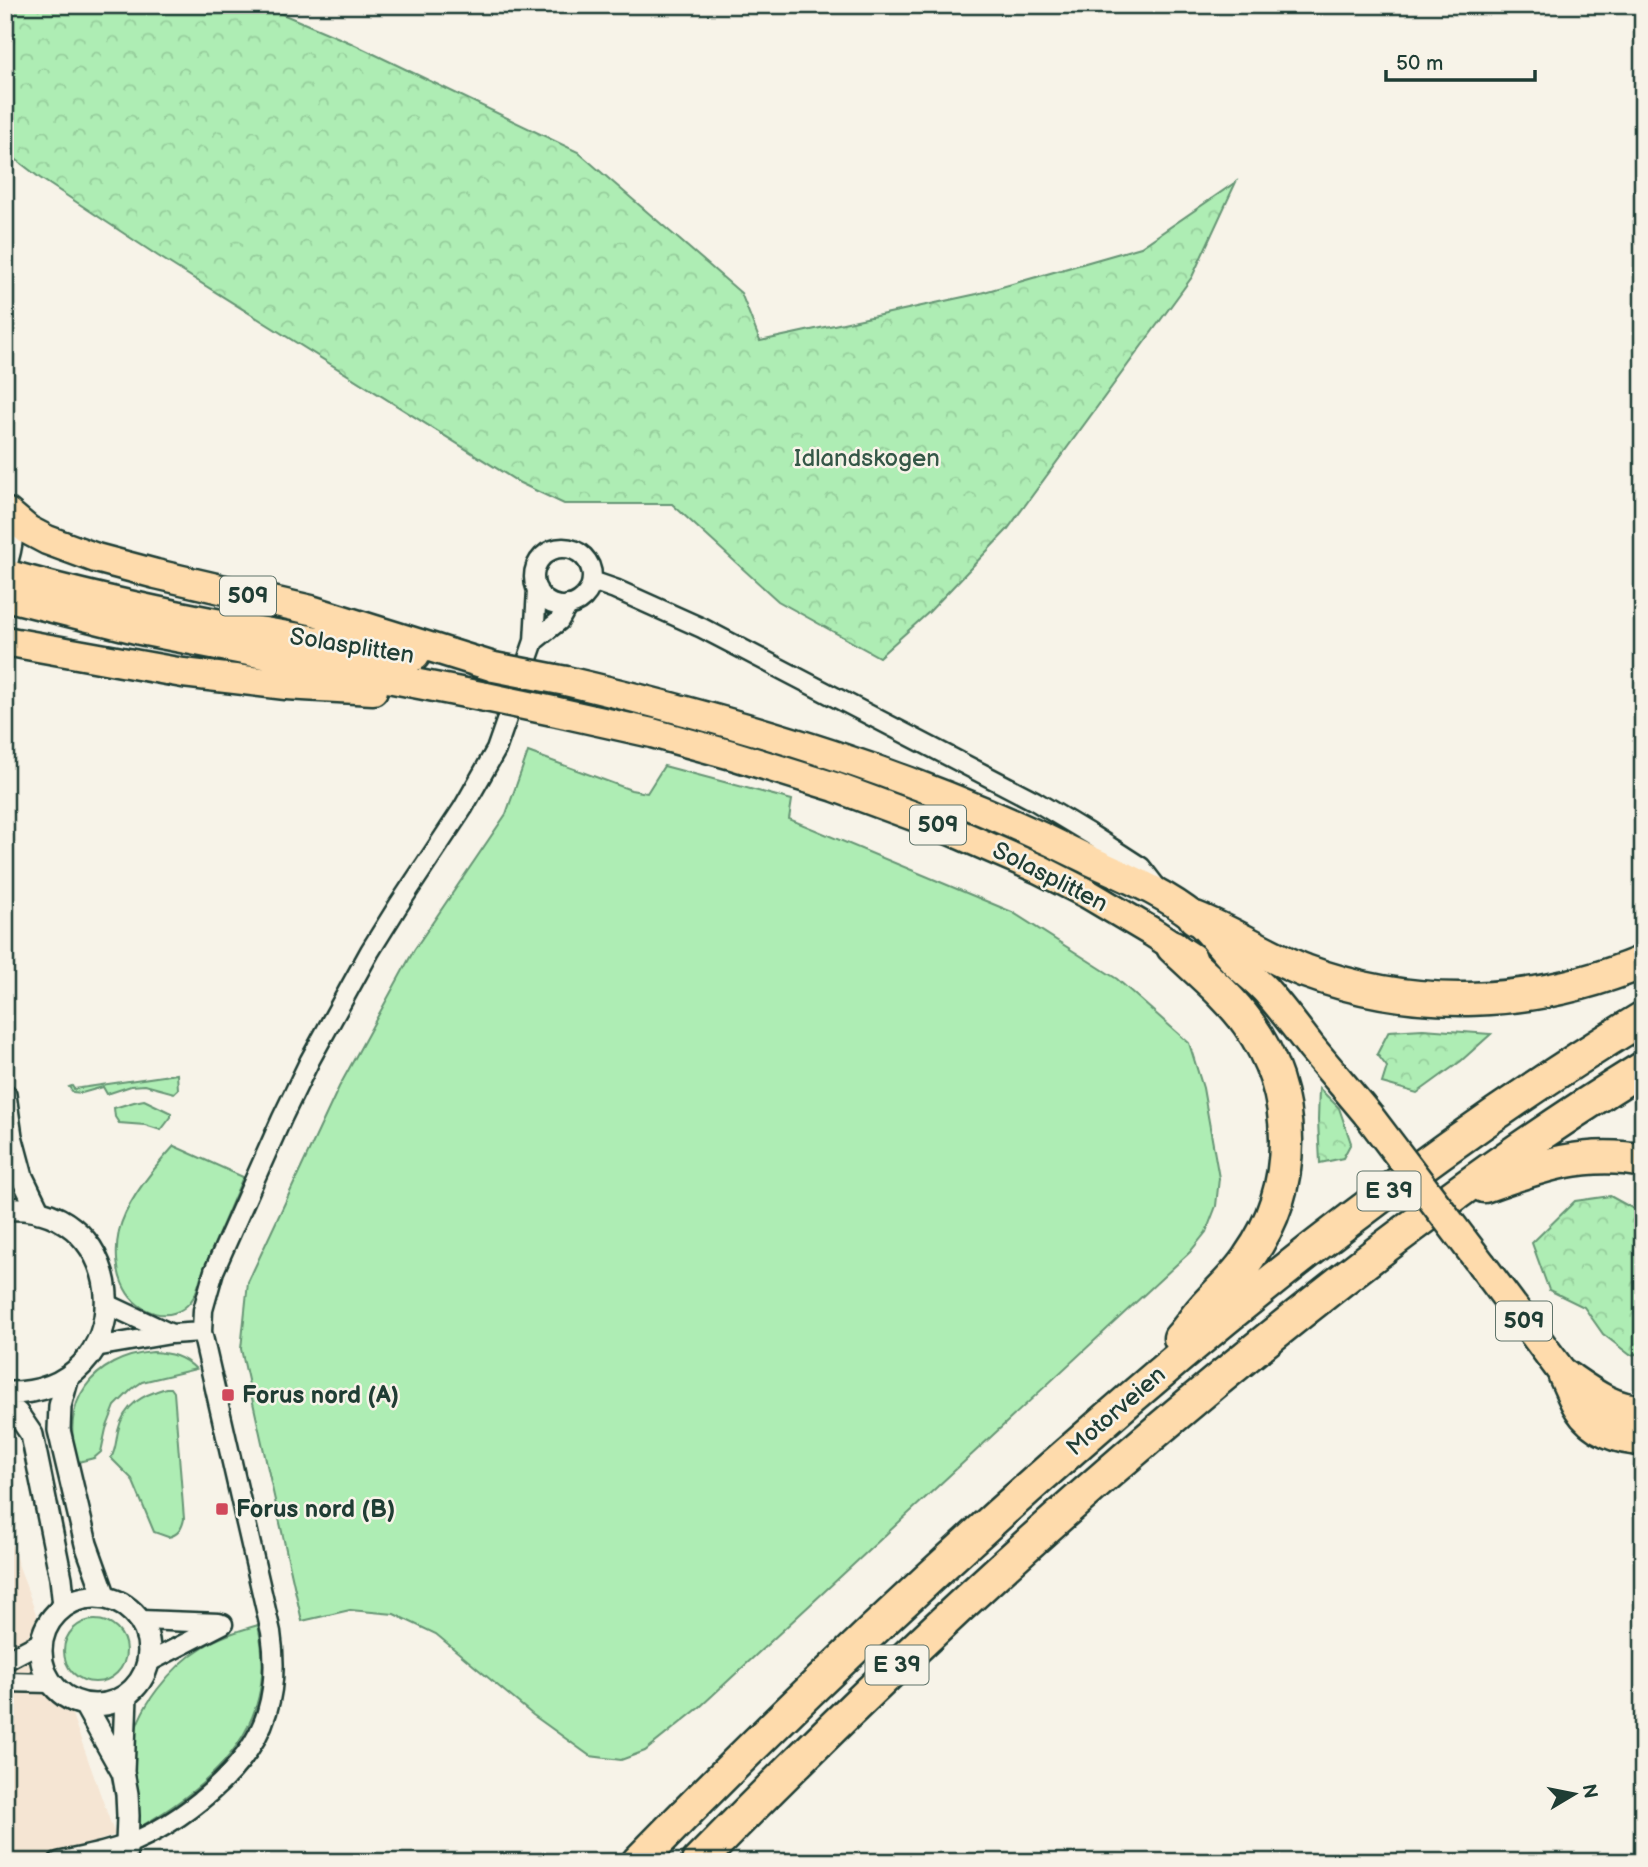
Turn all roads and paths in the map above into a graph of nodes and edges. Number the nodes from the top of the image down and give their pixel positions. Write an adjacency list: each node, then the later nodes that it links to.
1 (6, 512): 2 (street); 11 (highway, 509)
2 (5, 567)
3 (5, 574): 6 (highway, Solasplitten / 509)
4 (592, 581): 5 (street); 8 (street); 13 (street)
5 (537, 589): 8 (street); 10 (street)
6 (36, 594): 7 (highway, Solasplitten / 509); 11 (highway, Solasplitten / 509); 12 (highway, Solasplitten / 509)
7 (5, 596)
8 (568, 605): 10 (street)
9 (5, 641): 12 (highway, 509)
10 (534, 641): 26 (street)
11 (494, 667): 13 (highway, Solasplitten / 509, bridge)
12 (486, 697): 15 (highway, Solasplitten / 509, bridge)
13 (1164, 897): 14 (highway, Solasplitten / 509)
14 (1195, 918): 16 (highway); 18 (highway, Solasplitten / 509)
15 (1173, 947): 18 (highway, Solasplitten / 509); 31 (highway, E 39)
16 (1643, 962)
17 (1643, 1018): 31 (highway, Motorveien / E 39)
18 (1314, 1050): 29 (highway, Solasplitten / 509, bridge)
19 (1643, 1068): 22 (highway, Motorveien / E 39)
20 (5, 1095): 24 (street)
21 (1643, 1161): 22 (highway, E 39)
22 (1451, 1198): 50 (highway, Motorveien / E 39)
23 (5, 1209): 24 (street)
24 (40, 1212): 25 (street)
25 (107, 1304): 27 (street); 28 (street)
26 (202, 1332): 27 (street); 47 (street)
27 (171, 1334): 28 (street)
28 (95, 1347): 30 (street)
29 (1565, 1376): 34 (highway); 35 (highway)
30 (68, 1377): 32 (street); 36 (street)
31 (1149, 1382): 49 (highway, Motorveien / E 39)
32 (5, 1393)
33 (5, 1403): 37 (street)
34 (1643, 1411)
35 (1643, 1439)
36 (105, 1597): 37 (street); 38 (street)
37 (64, 1606): 39 (street)
38 (141, 1620): 41 (street); 41 (street)
39 (41, 1642): 40 (street); 43 (street)
40 (5, 1661)
41 (149, 1662): 44 (street)
42 (5, 1682): 43 (street)
43 (50, 1683): 45 (street)
44 (126, 1697): 45 (street); 46 (street)
45 (86, 1705): 46 (street)
46 (123, 1772): 47 (street)
47 (126, 1853): 48 (street)
48 (58, 1862)
49 (638, 1862)
50 (698, 1862)

